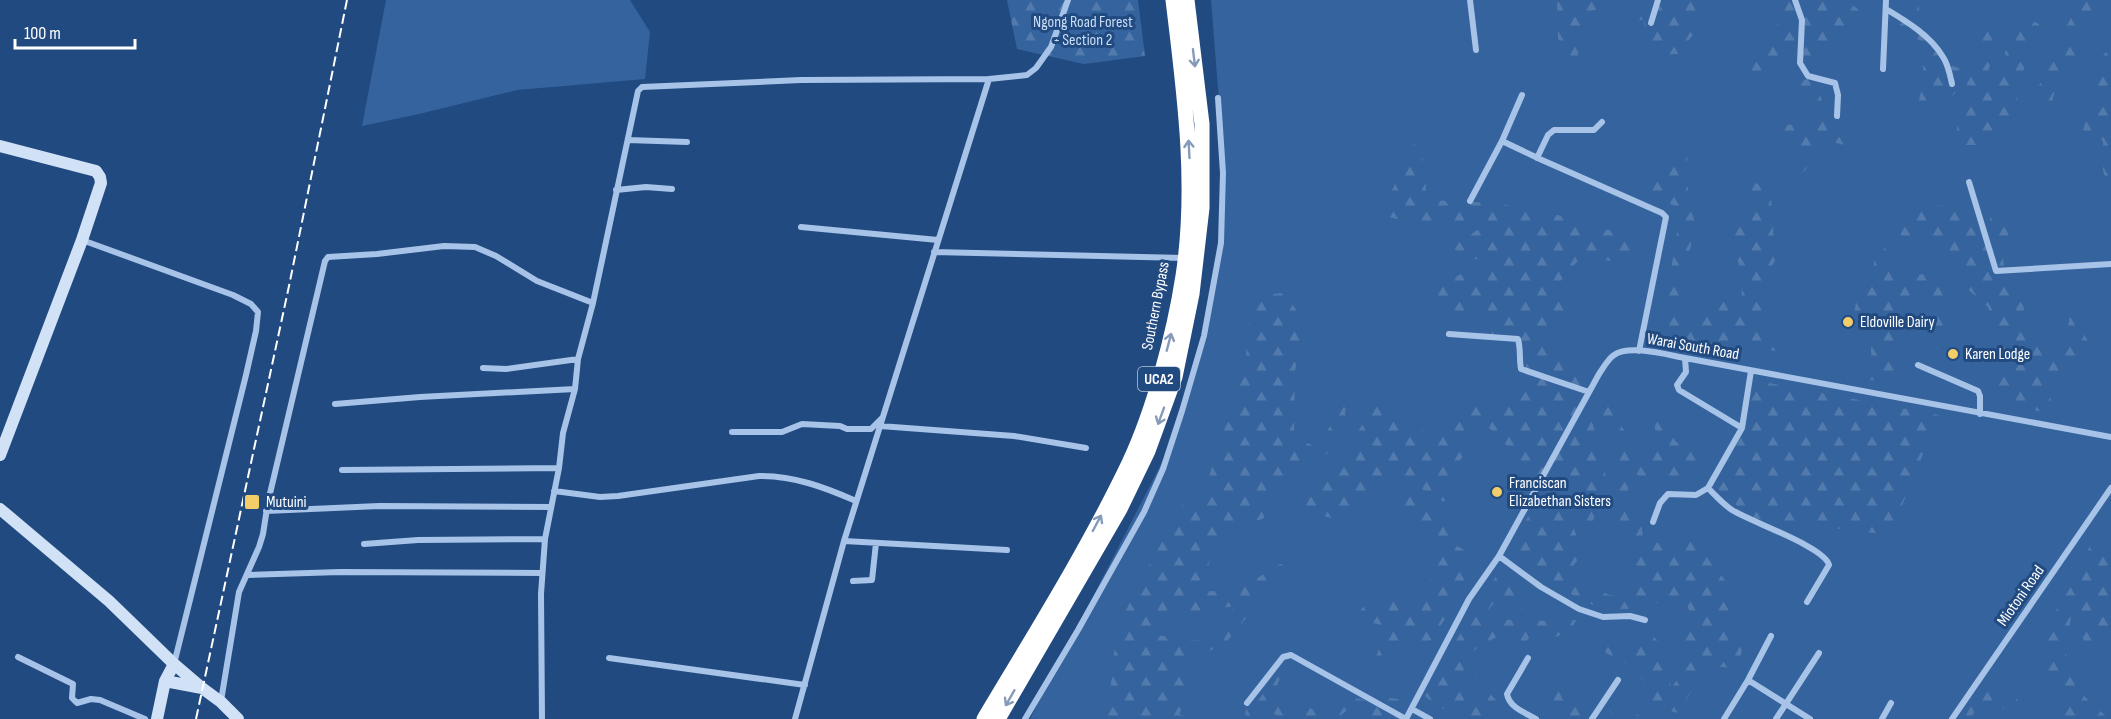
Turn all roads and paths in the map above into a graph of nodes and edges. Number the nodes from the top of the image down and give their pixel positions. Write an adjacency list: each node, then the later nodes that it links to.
1 (1068, 0): 12 (street)
2 (1173, 0): 31 (highway, Southern Bypass / UCA2, one-way to 2)
3 (1187, 0): 95 (highway, Southern Bypass / UCA2, one-way to 95)
4 (1470, 0): 10 (street)
5 (1658, 0): 9 (street)
6 (1795, 0): 16 (street)
7 (1886, 0): 8 (street)
8 (1886, 9): 11 (street); 13 (street)
9 (1651, 23)
10 (1476, 50)
11 (1883, 69)
12 (989, 79): 18 (street); 29 (street)
13 (1952, 84)
14 (1522, 95): 19 (street)
15 (1218, 98): 96 (street)
16 (1837, 116)
17 (1602, 122): 22 (street)
18 (628, 140): 20 (street); 25 (street)
19 (1502, 141): 22 (street); 26 (street)
20 (687, 142)
21 (0, 146): 28 (main road)
22 (1537, 158): 35 (street)
23 (1969, 182): 32 (street)
24 (672, 189): 25 (street)
25 (616, 190): 33 (street)
26 (1470, 201)
27 (801, 227): 29 (street)
28 (82, 240): 51 (main road); 78 (street)
29 (938, 240): 30 (street)
30 (934, 252): 31 (street); 45 (street)
31 (1185, 258): 94 (highway, Southern Bypass / UCA2, one-way to 31)
32 (2111, 264)
33 (593, 303): 37 (street); 60 (street)
34 (1449, 334): 42 (street)
35 (1640, 351): 36 (street, Warai South Road); 42 (street, Warai South Road)
36 (1685, 358): 40 (street, Warai South Road); 47 (street)
37 (578, 359): 39 (street); 41 (street)
38 (1918, 365): 44 (street)
39 (483, 368)
40 (1751, 371): 44 (street, Warai South Road); 47 (street)
41 (575, 389): 43 (street); 52 (street)
42 (1588, 392): 67 (street, Warai South Road)
43 (335, 404)
44 (1980, 414): 49 (street, Warai South Road)
45 (883, 416): 46 (street); 48 (street)
46 (880, 426): 50 (street); 57 (street)
47 (1742, 428): 54 (street)
48 (732, 432)
49 (2111, 437)
50 (1086, 448)
51 (0, 455)
52 (559, 468): 53 (street); 56 (street)
53 (342, 470)
54 (1708, 488): 61 (street); 71 (street)
55 (2111, 488): 105 (street, Miotoni Road)
56 (554, 491): 57 (street); 58 (street)
57 (856, 501): 63 (street)
58 (550, 507): 60 (street); 62 (street)
59 (0, 509): 78 (main road)
60 (266, 511): 69 (street)
61 (1653, 522)
62 (545, 539): 65 (street); 68 (street)
63 (844, 541): 64 (street); 82 (street)
64 (876, 543): 66 (street); 70 (street)
65 (364, 544)
66 (1007, 550)
67 (1499, 556): 72 (street); 88 (street, Warai South Road)
68 (542, 573): 69 (street); 92 (street)
69 (248, 575): 84 (street)
70 (853, 581)
71 (1807, 602)
72 (1644, 620)
73 (1771, 636): 80 (street)
74 (1819, 653): 87 (street)
75 (18, 657): 89 (street)
76 (609, 658): 82 (street)
77 (1528, 658): 99 (street)
78 (174, 664): 81 (main road); 83 (main road)
79 (1618, 680): 100 (street)
80 (1748, 680): 87 (street); 101 (street)
81 (165, 681): 83 (main road); 90 (main road)
82 (805, 685): 93 (street)
83 (202, 687): 84 (main road)
84 (221, 702): 91 (main road)
85 (1891, 703): 104 (street)
86 (1247, 704): 97 (street)
87 (1786, 704): 102 (street); 103 (street)
88 (1412, 709): 97 (street, Warai South Road); 98 (street)
89 (145, 719)
90 (157, 719)
91 (238, 719)
92 (542, 719)
93 (795, 719)
94 (984, 719)
95 (998, 719)
96 (1025, 719)
97 (1406, 719)
98 (1430, 719)
99 (1536, 719)
100 (1592, 719)
101 (1724, 719)
102 (1776, 719)
103 (1810, 719)
104 (1882, 719)
105 (1952, 719)

